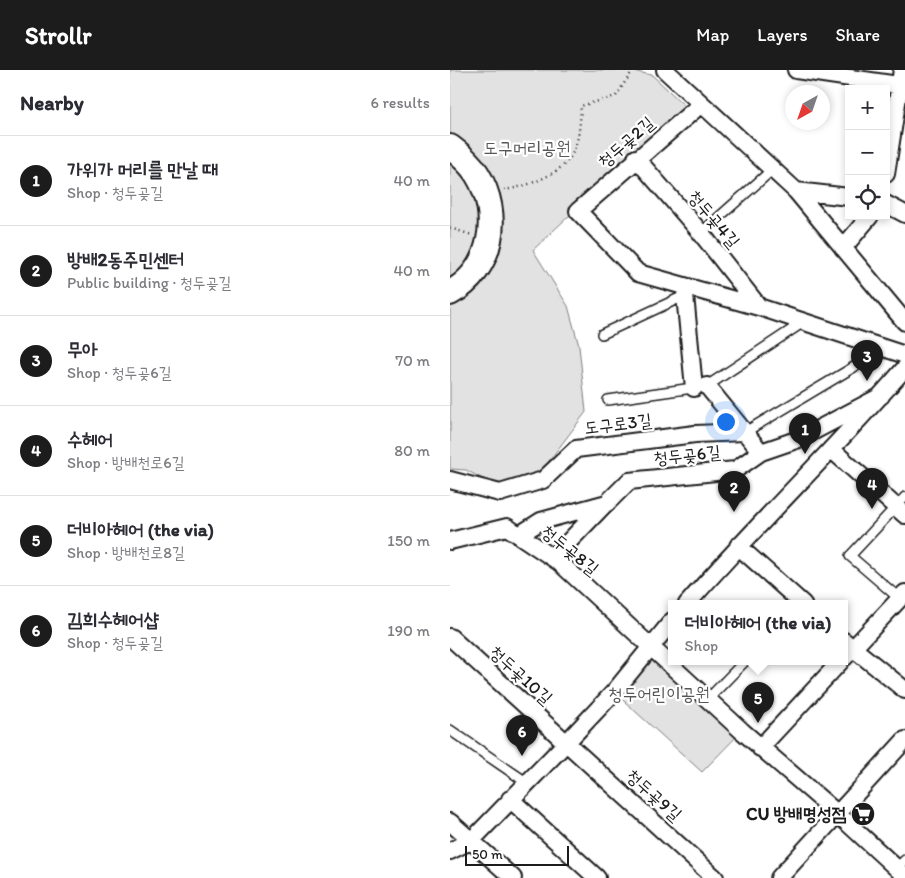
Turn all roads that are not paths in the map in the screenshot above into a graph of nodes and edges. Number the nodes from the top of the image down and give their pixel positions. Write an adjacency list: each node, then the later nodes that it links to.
1 (664, 70): 5 (street)
2 (796, 70): 3 (street)
3 (842, 73): 4 (street)
4 (902, 80): 7 (street)
5 (700, 105): 8 (street, 청두곶2길); 9 (street)
6 (450, 147): 18 (street)
7 (890, 150)
8 (636, 158): 15 (street, 청두곶4길); 17 (street, 청두곶2길)
9 (773, 169): 10 (street); 15 (lane)
10 (796, 191): 11 (street); 16 (street)
11 (845, 197)
12 (890, 206): 13 (street)
13 (905, 214)
14 (867, 220): 16 (street)
15 (702, 233): 19 (street, 청두곶4길)
16 (843, 248): 20 (street)
17 (690, 292): 19 (street); 22 (lane); 26 (street)
18 (450, 293)
19 (759, 307): 21 (street)
20 (905, 322)
21 (802, 323): 23 (street); 26 (lane)
22 (602, 334)
23 (884, 349): 24 (street); 29 (lane)
24 (905, 355)
25 (905, 368): 27 (street)
26 (701, 387): 28 (lane); 29 (street)
27 (881, 396): 30 (street); 31 (street, 청두곶6길)
28 (608, 400)
29 (745, 432): 31 (street); 32 (street, 도구로3길)
30 (831, 449): 34 (street); 37 (street)
31 (761, 452): 33 (street, 청두곶6길)
32 (450, 480)
33 (606, 503): 35 (street, 청두곶6길); 38 (street, 청두곶6길)
34 (902, 506): 39 (lane)
35 (519, 535): 36 (street, 청두곶8길); 38 (street, 청두곶8길)
36 (450, 541)
37 (738, 546): 40 (street); 41 (street)
38 (553, 558): 44 (street, 청두곶8길)
39 (902, 596): 45 (street)
40 (691, 600)
41 (798, 600)
42 (668, 626): 44 (street)
43 (450, 637): 55 (street, 청두곶10길)
44 (649, 647): 47 (street, 청두곶8길); 55 (street)
45 (848, 648)
46 (848, 650): 51 (street)
47 (668, 664)
48 (669, 665): 52 (street, 청두곶8길)
49 (741, 665): 52 (lane)
50 (837, 665): 56 (street)
51 (905, 690)
52 (707, 700): 56 (street, 청두곶8길)
53 (450, 730): 57 (lane)
54 (905, 740): 59 (street)
55 (566, 742): 57 (street); 66 (street, 청두곶9길)
56 (760, 748): 59 (street, 청두곶8길)
57 (526, 782): 58 (street)
58 (510, 799): 61 (street); 65 (street)
59 (838, 814): 63 (street, 청두곶8길); 67 (street)
60 (450, 822): 61 (street)
61 (472, 840): 62 (street); 64 (street)
62 (450, 851)
63 (902, 868)
64 (513, 878)
65 (597, 878)
66 (715, 878)
67 (779, 878)

